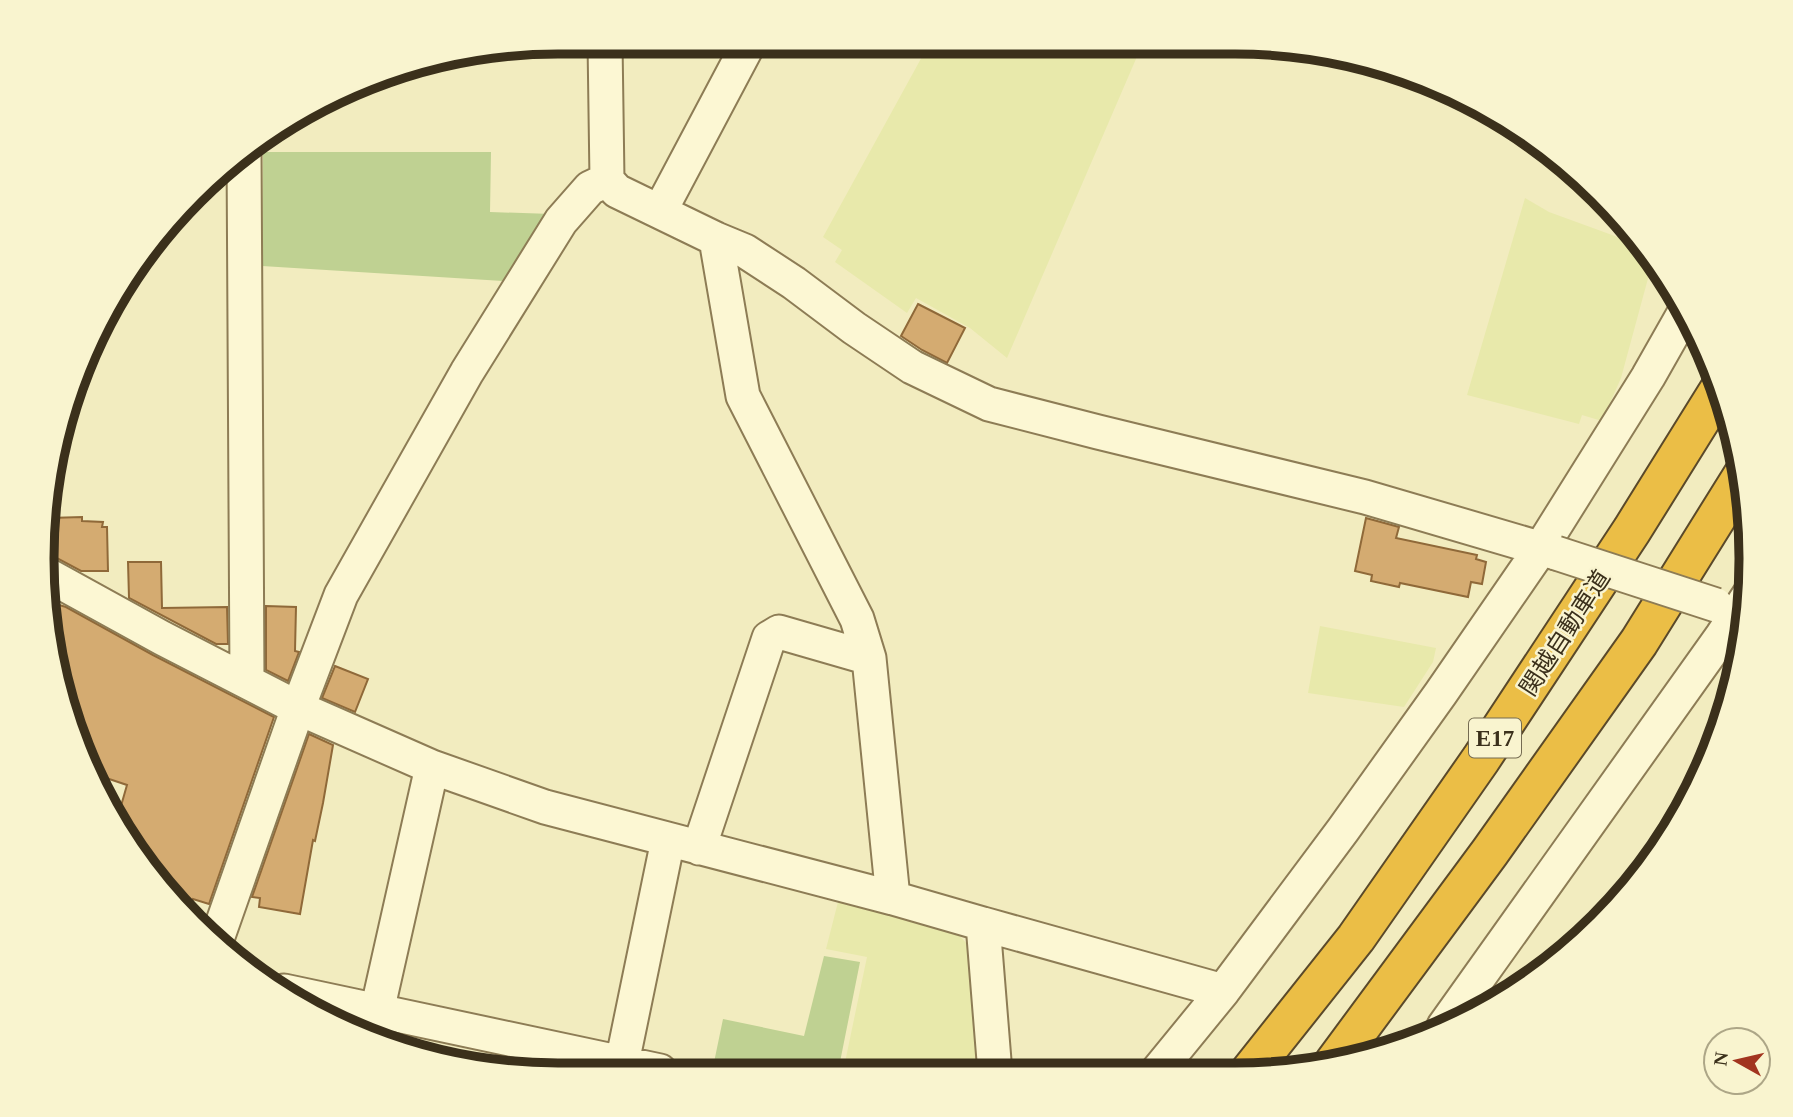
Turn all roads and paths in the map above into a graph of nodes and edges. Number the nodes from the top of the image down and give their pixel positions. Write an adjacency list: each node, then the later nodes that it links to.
1 (605, 54): 4 (street)
2 (743, 54): 5 (street)
3 (244, 164): 15 (street)
4 (607, 180): 5 (street); 16 (street)
5 (660, 211): 6 (street)
6 (716, 239): 10 (street); 14 (street)
7 (1680, 321): 10 (street)
8 (1713, 400): 28 (highway, 関越自動車道 / E17)
9 (1734, 490): 27 (highway, E17)
10 (1548, 551): 12 (street, bridge); 23 (street)
11 (55, 579): 15 (street)
12 (1737, 607)
13 (1736, 609): 25 (street)
14 (869, 657): 19 (street); 20 (street)
15 (247, 680): 16 (street)
16 (298, 708): 17 (street); 22 (street)
17 (432, 767): 18 (street); 26 (street)
18 (668, 840): 19 (street); 29 (street)
19 (699, 848): 20 (street)
20 (893, 898): 21 (street)
21 (983, 925): 23 (street); 30 (street)
22 (220, 932)
23 (1223, 991): 31 (street)
24 (328, 1007): 26 (street)
25 (1453, 1013)
26 (374, 1024): 29 (street)
27 (1343, 1051)
28 (1257, 1062)
29 (622, 1063)
30 (994, 1063)
31 (1164, 1063)

